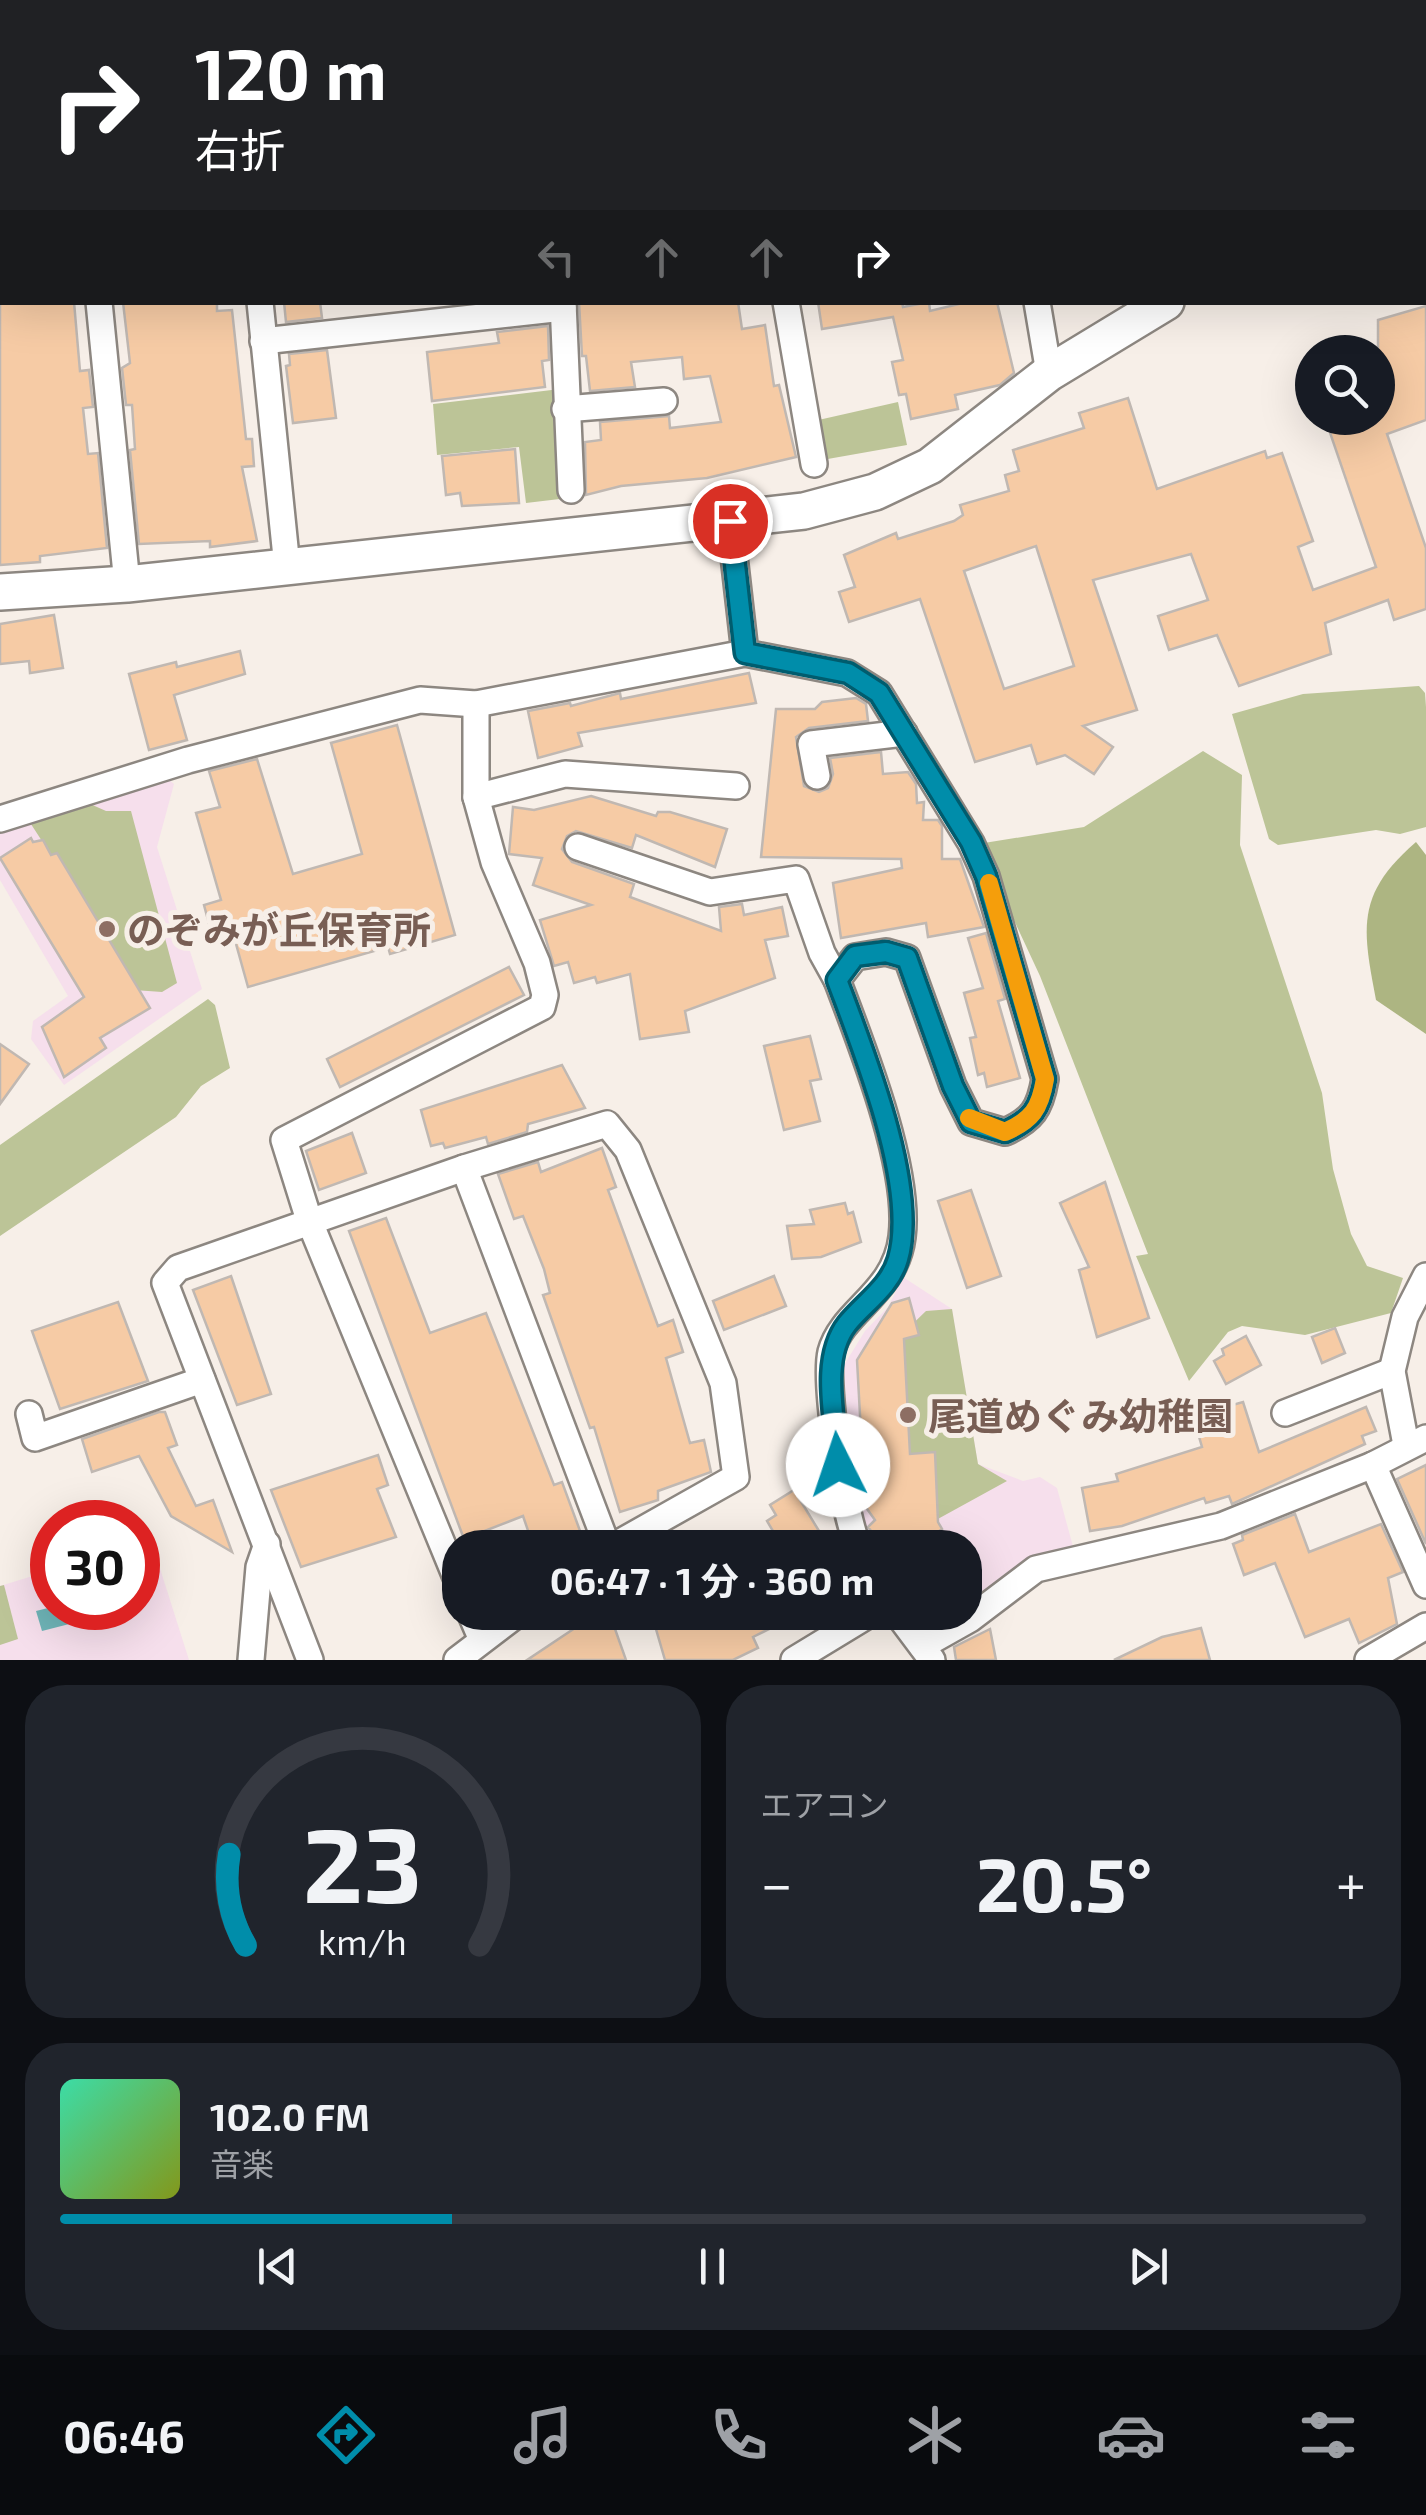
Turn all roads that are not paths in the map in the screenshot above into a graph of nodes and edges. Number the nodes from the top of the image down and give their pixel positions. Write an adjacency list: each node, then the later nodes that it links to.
1 (99, 305): 16 (street)
2 (260, 305): 8 (street)
3 (787, 305): 12 (street)
4 (1037, 305): 9 (street)
5 (1161, 305): 9 (street)
6 (563, 306): 7 (street); 11 (street)
7 (419, 313): 8 (street)
8 (263, 340): 15 (street)
9 (1048, 372): 14 (street)
10 (664, 401): 11 (street)
11 (565, 409): 13 (street)
12 (814, 464)
13 (571, 490)
14 (730, 521): 15 (street); 18 (street)
15 (286, 567): 16 (street)
16 (127, 584): 17 (street)
17 (0, 592)
18 (745, 653): 19 (street); 20 (street)
19 (476, 704): 23 (street); 24 (street)
20 (904, 733): 21 (street); 26 (street)
21 (816, 776)
22 (736, 786): 23 (street)
23 (476, 797): 28 (street)
24 (0, 818)
25 (578, 846): 26 (street)
26 (837, 980): 38 (street)
27 (464, 1168): 28 (street); 36 (street); 37 (street)
28 (309, 1220): 31 (street); 39 (street)
29 (1426, 1276): 30 (street)
30 (1392, 1371): 32 (street); 34 (street)
31 (202, 1380): 33 (street); 40 (street)
32 (1285, 1413)
33 (29, 1414)
34 (1416, 1442): 35 (street)
35 (1373, 1465): 41 (street); 48 (street)
36 (602, 1530)
37 (641, 1530)
38 (850, 1530)
39 (442, 1543)
40 (267, 1544): 49 (street); 50 (street)
41 (1426, 1584)
42 (1426, 1626): 53 (street)
43 (478, 1630): 47 (street)
44 (496, 1630): 47 (street)
45 (843, 1630): 52 (street)
46 (910, 1630): 48 (street)
47 (482, 1640): 51 (street)
48 (927, 1653)
49 (250, 1660)
50 (310, 1660)
51 (458, 1660)
52 (794, 1660)
53 (1368, 1660)

